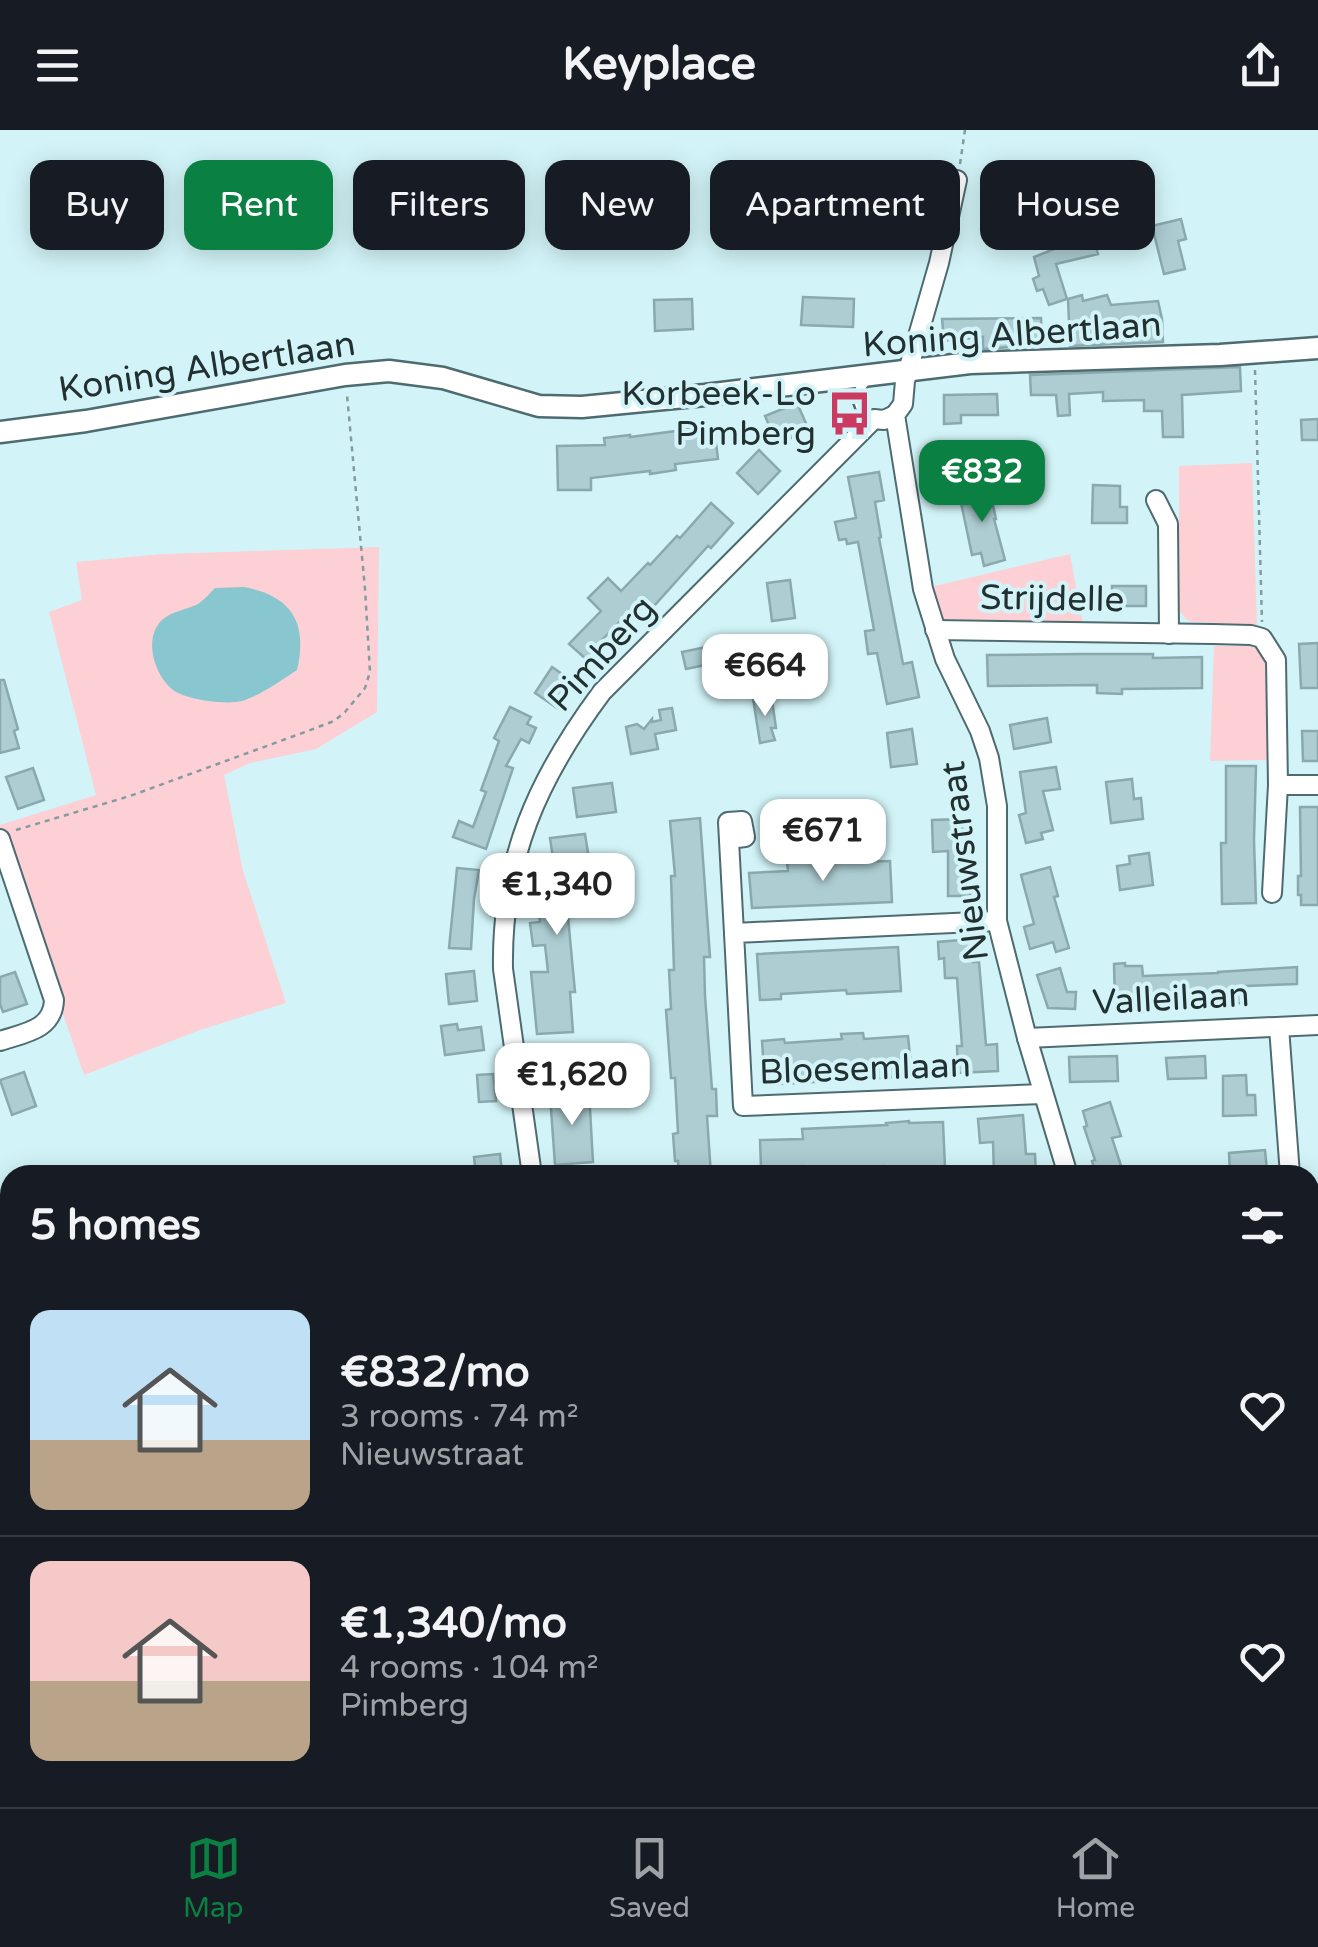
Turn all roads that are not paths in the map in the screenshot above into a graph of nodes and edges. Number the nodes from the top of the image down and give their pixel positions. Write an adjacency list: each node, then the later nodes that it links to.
1 (943, 250): 3 (street, Nieuwstraat)
2 (1318, 348): 3 (street, Koning Albertlaan)
3 (910, 370): 4 (street, Koning Albertlaan); 5 (street, Nieuwstraat)
4 (877, 374): 6 (lane); 7 (street, Koning Albertlaan)
5 (895, 415): 6 (street); 9 (street, Nieuwstraat)
6 (874, 419): 23 (street, Pimberg)
7 (0, 432)
8 (1156, 500): 10 (street, Strijdelle)
9 (935, 630): 10 (street, Strijdelle); 16 (street, Nieuwstraat)
10 (1169, 634): 11 (street, Strijdelle)
11 (1278, 785): 12 (street); 15 (street)
12 (1318, 785)
13 (729, 839): 17 (street, Bloesemlaan)
14 (4, 846): 21 (street)
15 (1272, 893)
16 (996, 921): 17 (street); 20 (street, Nieuwstraat)
17 (734, 933): 22 (street, Bloesemlaan)
18 (1318, 1026): 19 (street, Valleilaan)
19 (1280, 1027): 20 (street, Valleilaan); 25 (street)
20 (1027, 1038): 22 (street, Nieuwstraat)
21 (0, 1042)
22 (1043, 1094): 24 (street, Nieuwstraat)
23 (531, 1165)
24 (1065, 1165)
25 (1289, 1165)

